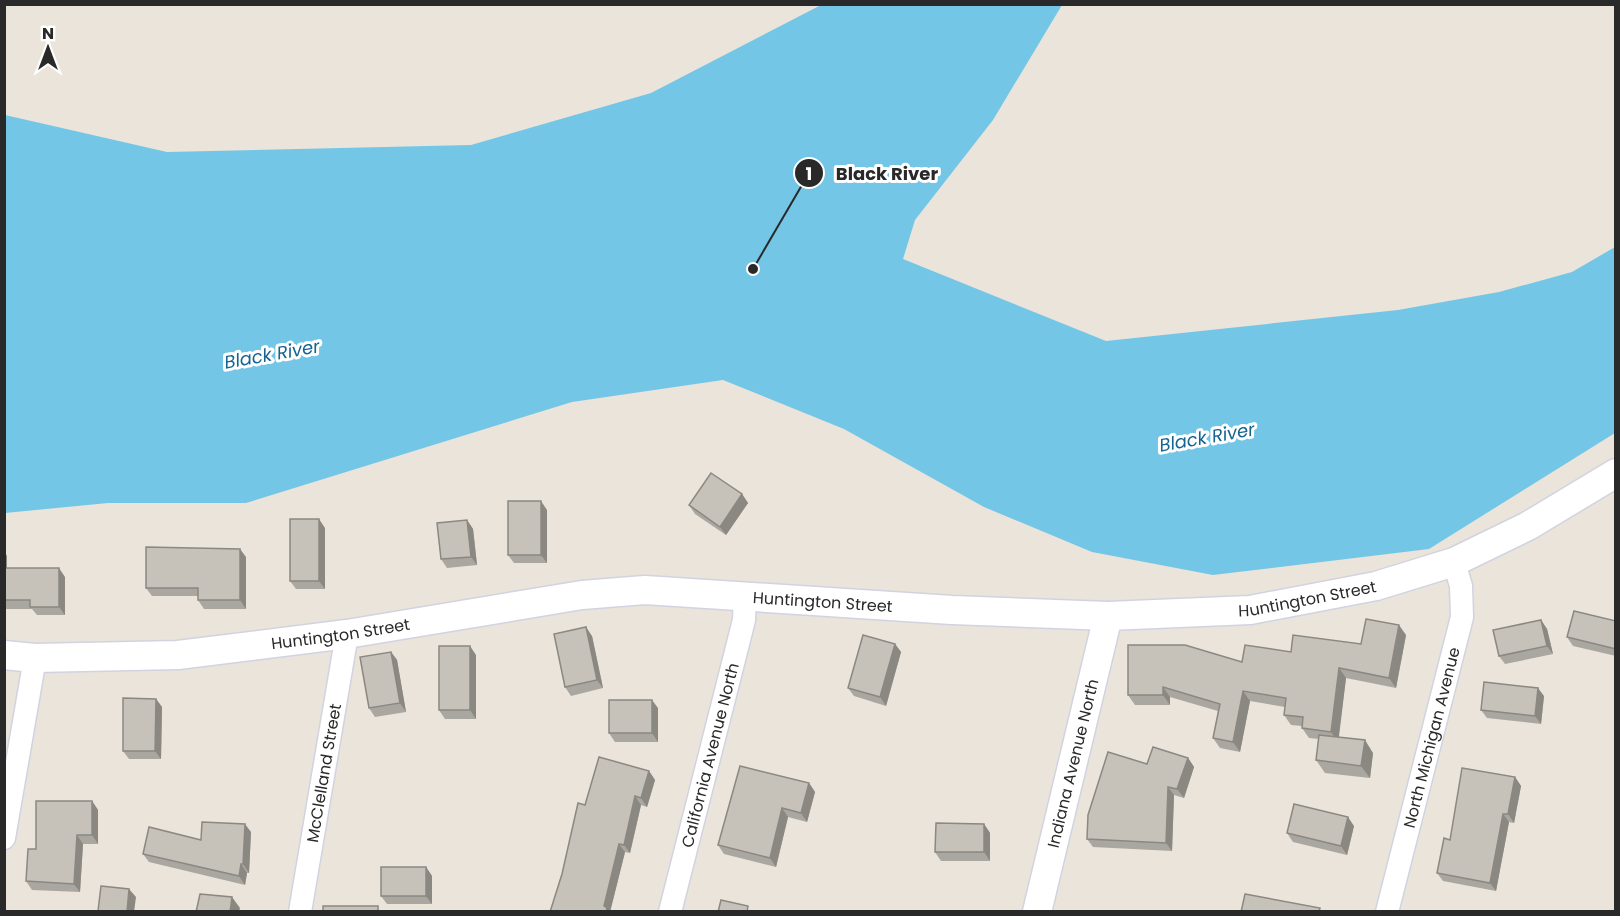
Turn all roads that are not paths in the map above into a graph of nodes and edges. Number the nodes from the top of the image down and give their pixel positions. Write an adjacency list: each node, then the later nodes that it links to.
1 (1616, 472): 2 (street, Huntington Street)
2 (1454, 562): 4 (street, Huntington Street); 12 (street, North Michigan Avenue)
3 (745, 597): 4 (street, Huntington Street); 5 (street, Huntington Street); 10 (street, California Avenue North)
4 (1108, 616): 11 (street, Indiana Avenue North)
5 (347, 634): 7 (street, Huntington Street); 9 (street, McClelland Street)
6 (4, 655): 7 (street, Huntington Street)
7 (35, 658): 8 (street)
8 (4, 838)
9 (300, 912)
10 (670, 912)
11 (1036, 912)
12 (1387, 912)

